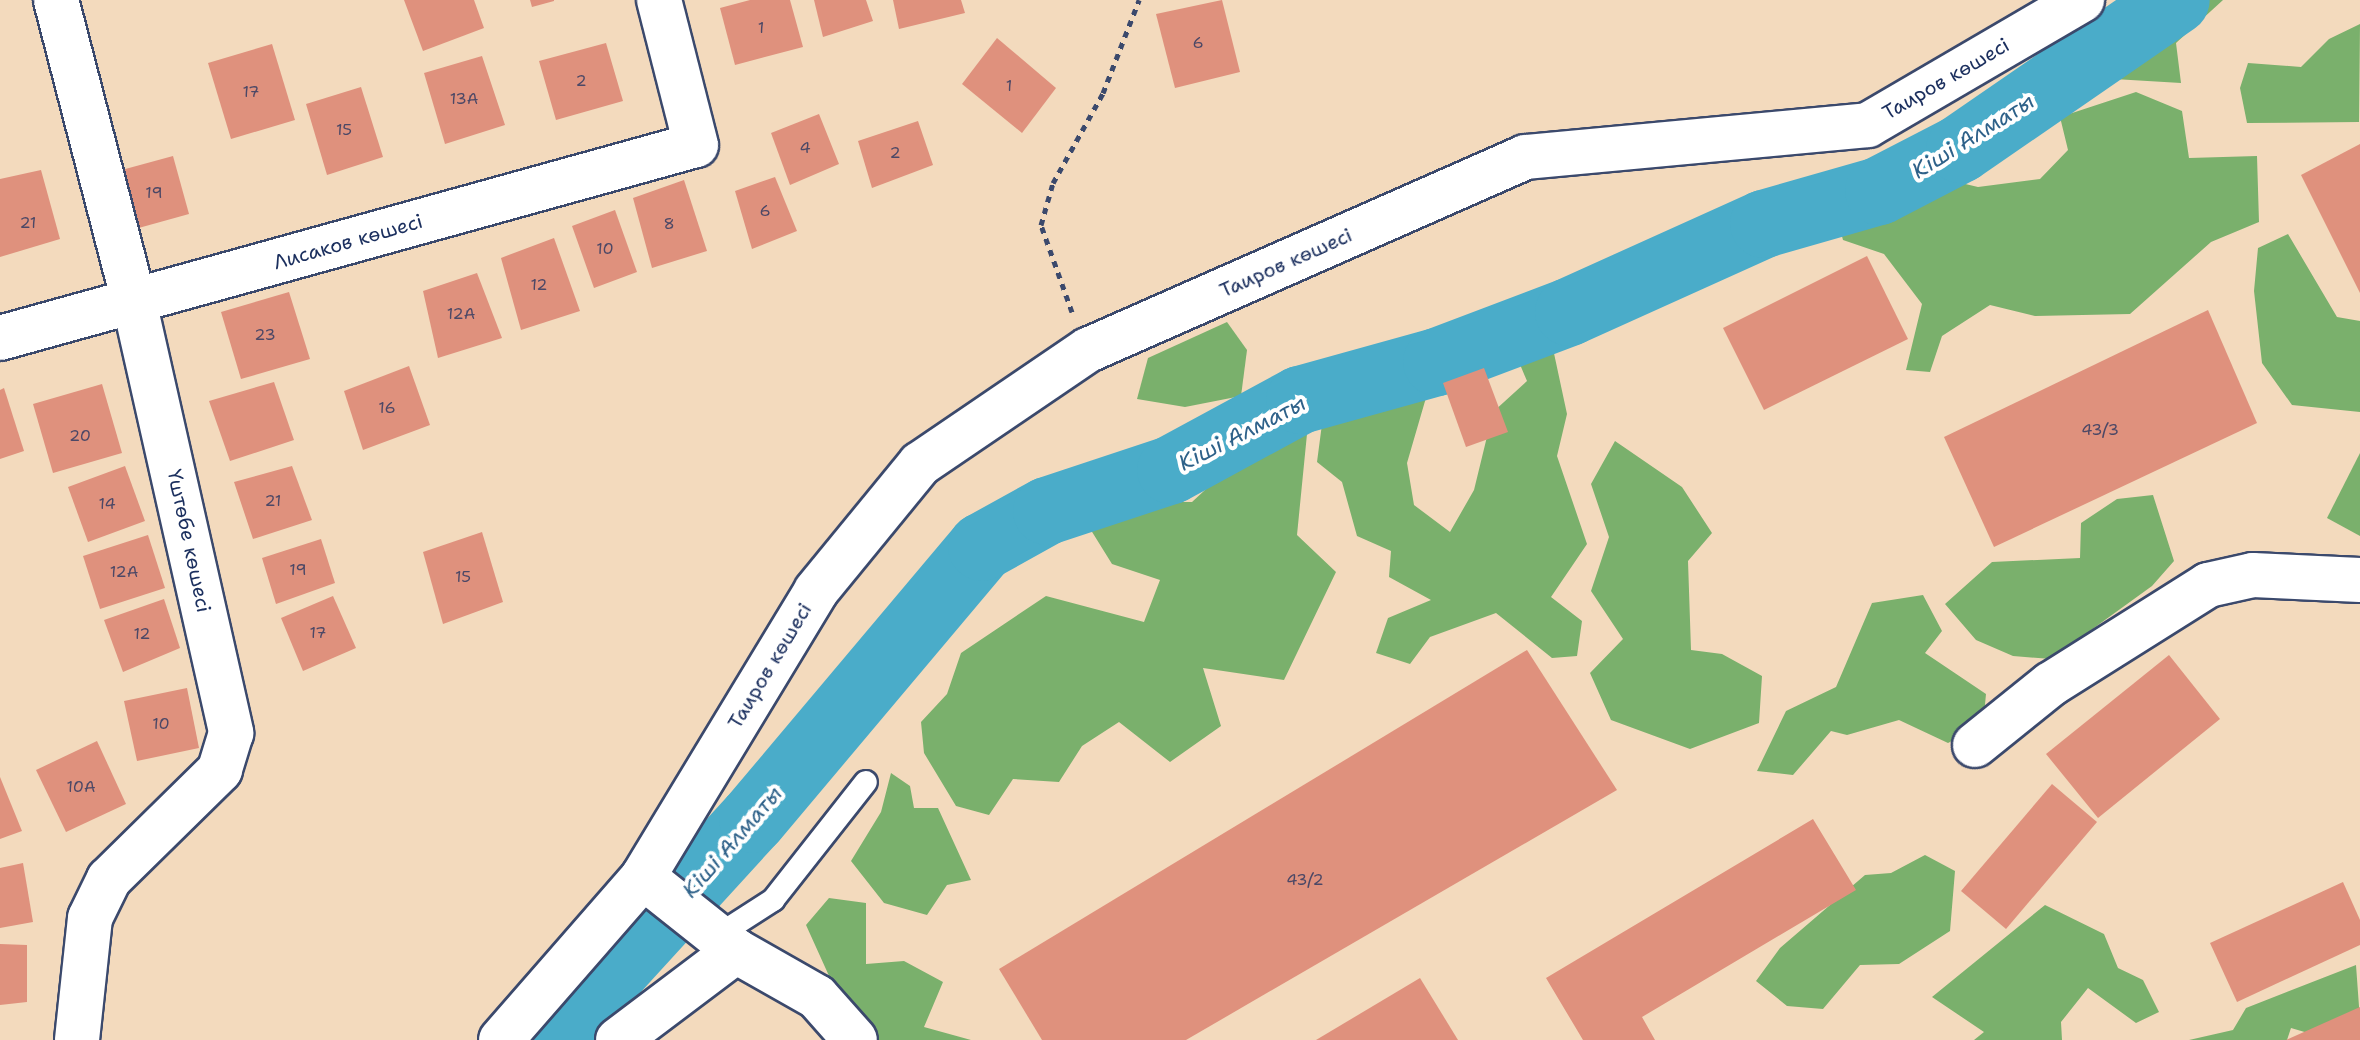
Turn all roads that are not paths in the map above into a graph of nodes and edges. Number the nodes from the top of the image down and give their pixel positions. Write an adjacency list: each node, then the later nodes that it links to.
1 (56, 0): 4 (street, Үштөбе көшесі)
2 (659, 0): 4 (street, Лисаков көшесі)
3 (2058, 6): 9 (street, Таиров көшесі)
4 (134, 301): 5 (street, Лисаков көшесі); 10 (street, Үштөбе көшесі)
5 (0, 338)
6 (2360, 580): 7 (street)
7 (1975, 745)
8 (866, 782): 9 (lane)
9 (690, 915): 11 (street); 12 (street); 13 (street)
10 (77, 1040)
11 (501, 1040)
12 (618, 1040)
13 (855, 1040)

